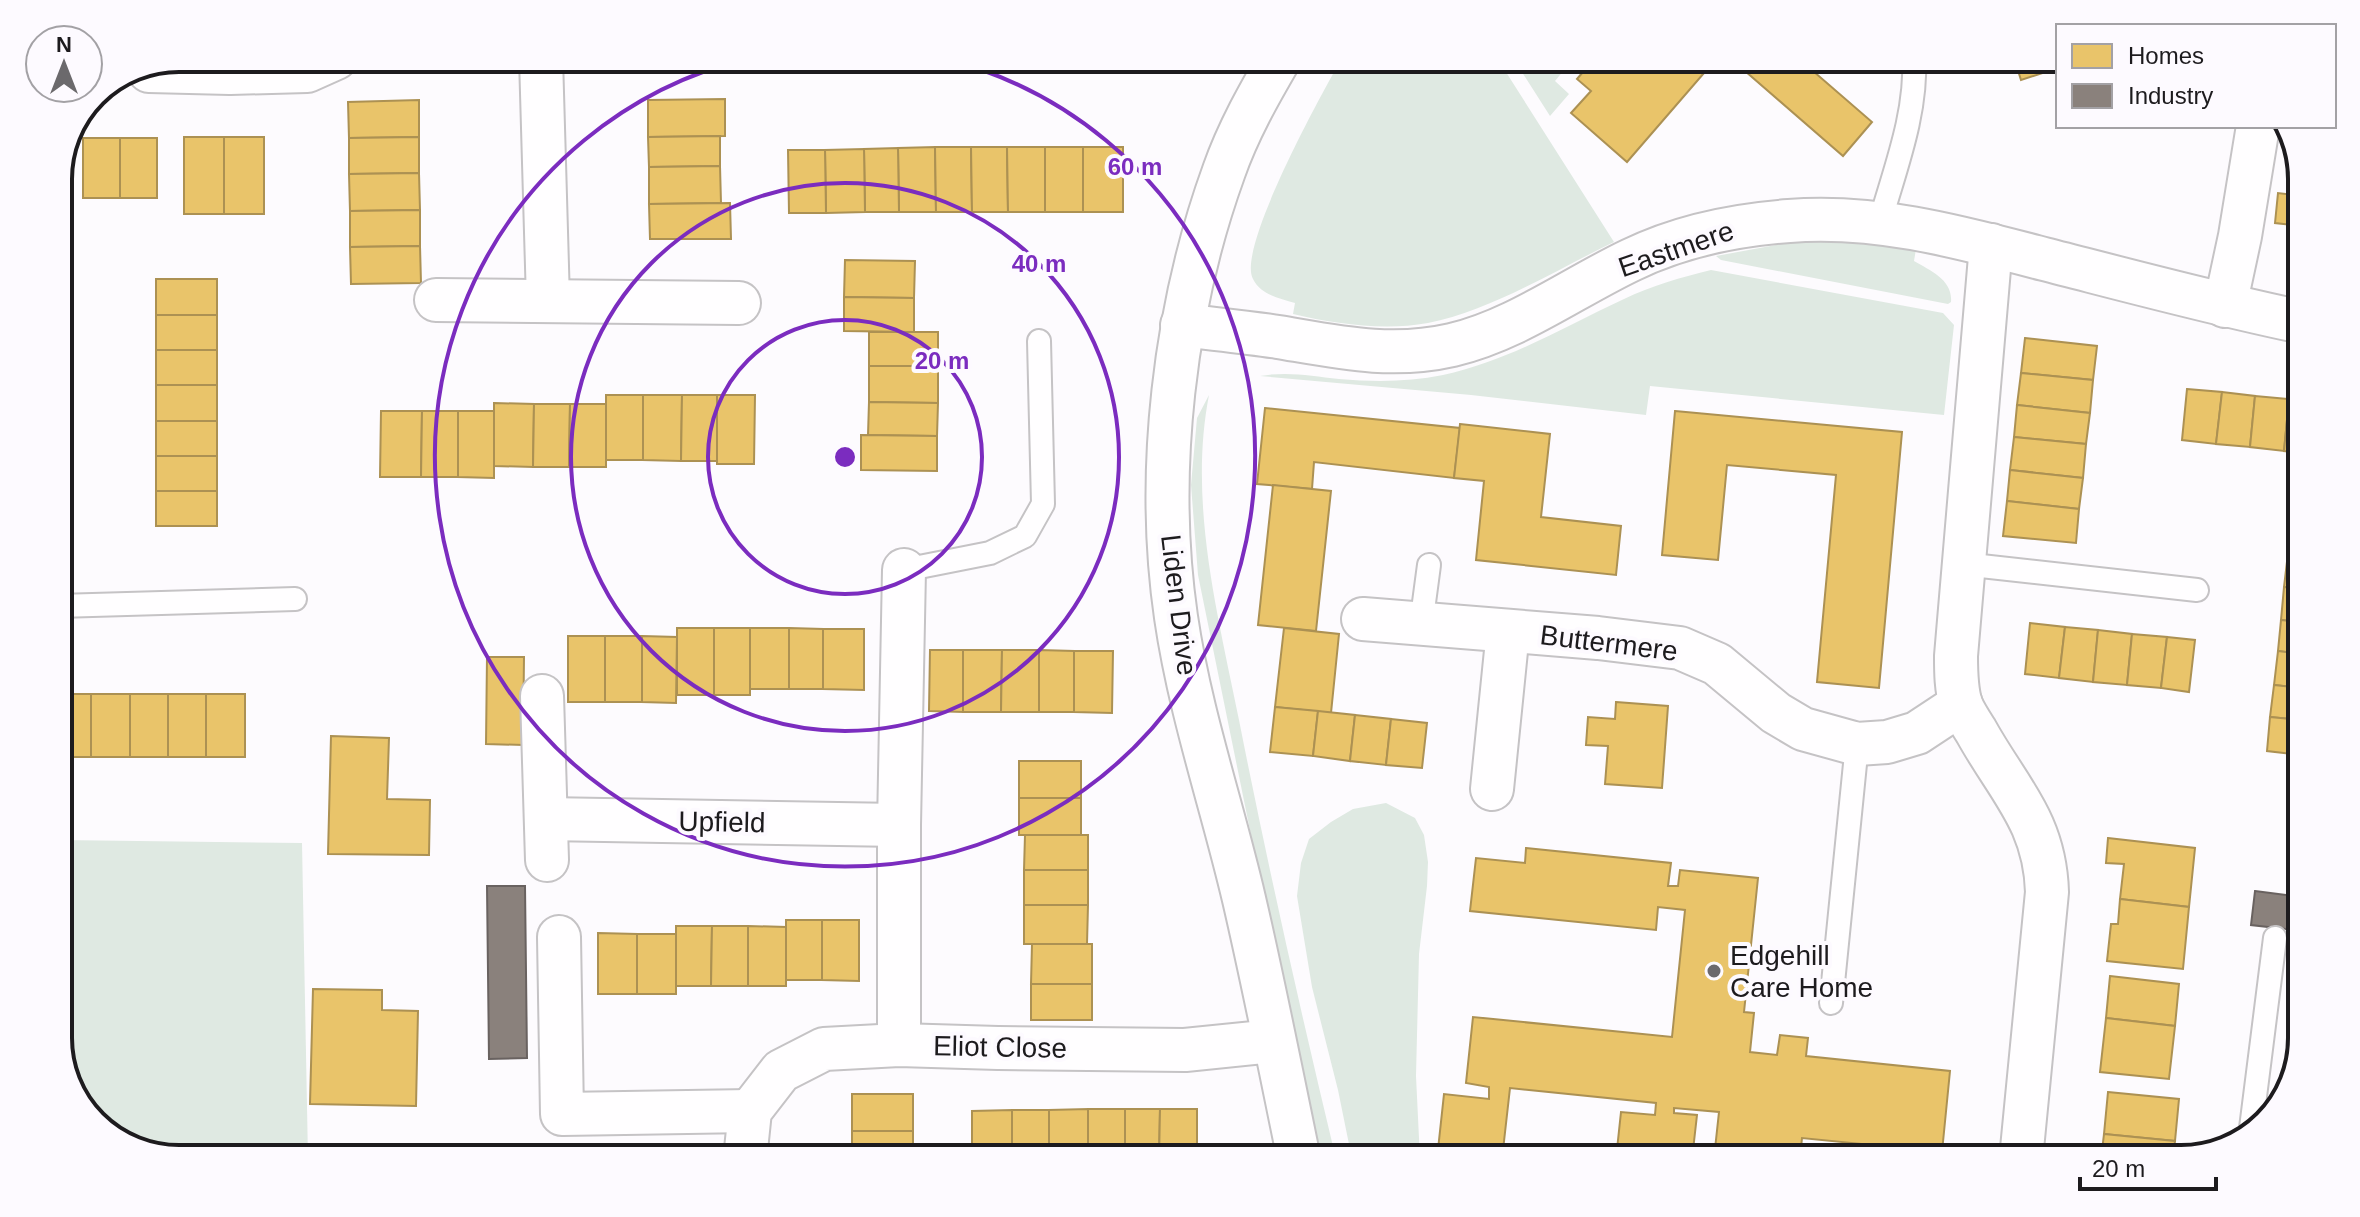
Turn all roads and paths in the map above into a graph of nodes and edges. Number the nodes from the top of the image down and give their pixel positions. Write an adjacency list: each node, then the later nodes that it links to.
1 (190, 72): 2 (street)
2 (268, 72)
3 (541, 72): 10 (street)
4 (1272, 72): 14 (street, Liden Drive)
5 (1915, 72): 7 (lane)
6 (2258, 128): 12 (street)
7 (1880, 222): 8 (street, Eastmere); 14 (street, Eastmere)
8 (1991, 245): 12 (street, Eastmere); 16 (street)
9 (436, 300): 10 (street)
10 (548, 301): 11 (street)
11 (739, 303)
12 (2225, 306): 13 (street, Eastmere)
13 (2288, 319)
14 (1182, 325): 35 (street, Liden Drive)
15 (1039, 341): 18 (lane)
16 (1963, 564): 19 (lane); 26 (street)
17 (1429, 565): 23 (lane)
18 (904, 570): 30 (street)
19 (2197, 590)
20 (295, 599): 21 (lane)
21 (72, 606)
22 (1363, 619): 23 (street, Buttermere)
23 (1421, 625): 24 (street, Buttermere)
24 (1508, 631): 27 (street, Buttermere); 28 (street, Buttermere)
25 (542, 696): 29 (street)
26 (1961, 704): 27 (street, Buttermere); 41 (street)
27 (1857, 744): 34 (lane)
28 (1492, 789)
29 (546, 819): 30 (street, Upfield); 31 (street)
30 (899, 825): 36 (street)
31 (547, 860)
32 (559, 937): 37 (street)
33 (2275, 938): 38 (lane)
34 (1831, 1003)
35 (1274, 1041): 36 (street, Eliot Close); 40 (street, Liden Drive)
36 (899, 1045): 37 (street, Eliot Close)
37 (750, 1111): 39 (street)
38 (2252, 1117)
39 (746, 1145)
40 (1296, 1145)
41 (2022, 1145)

